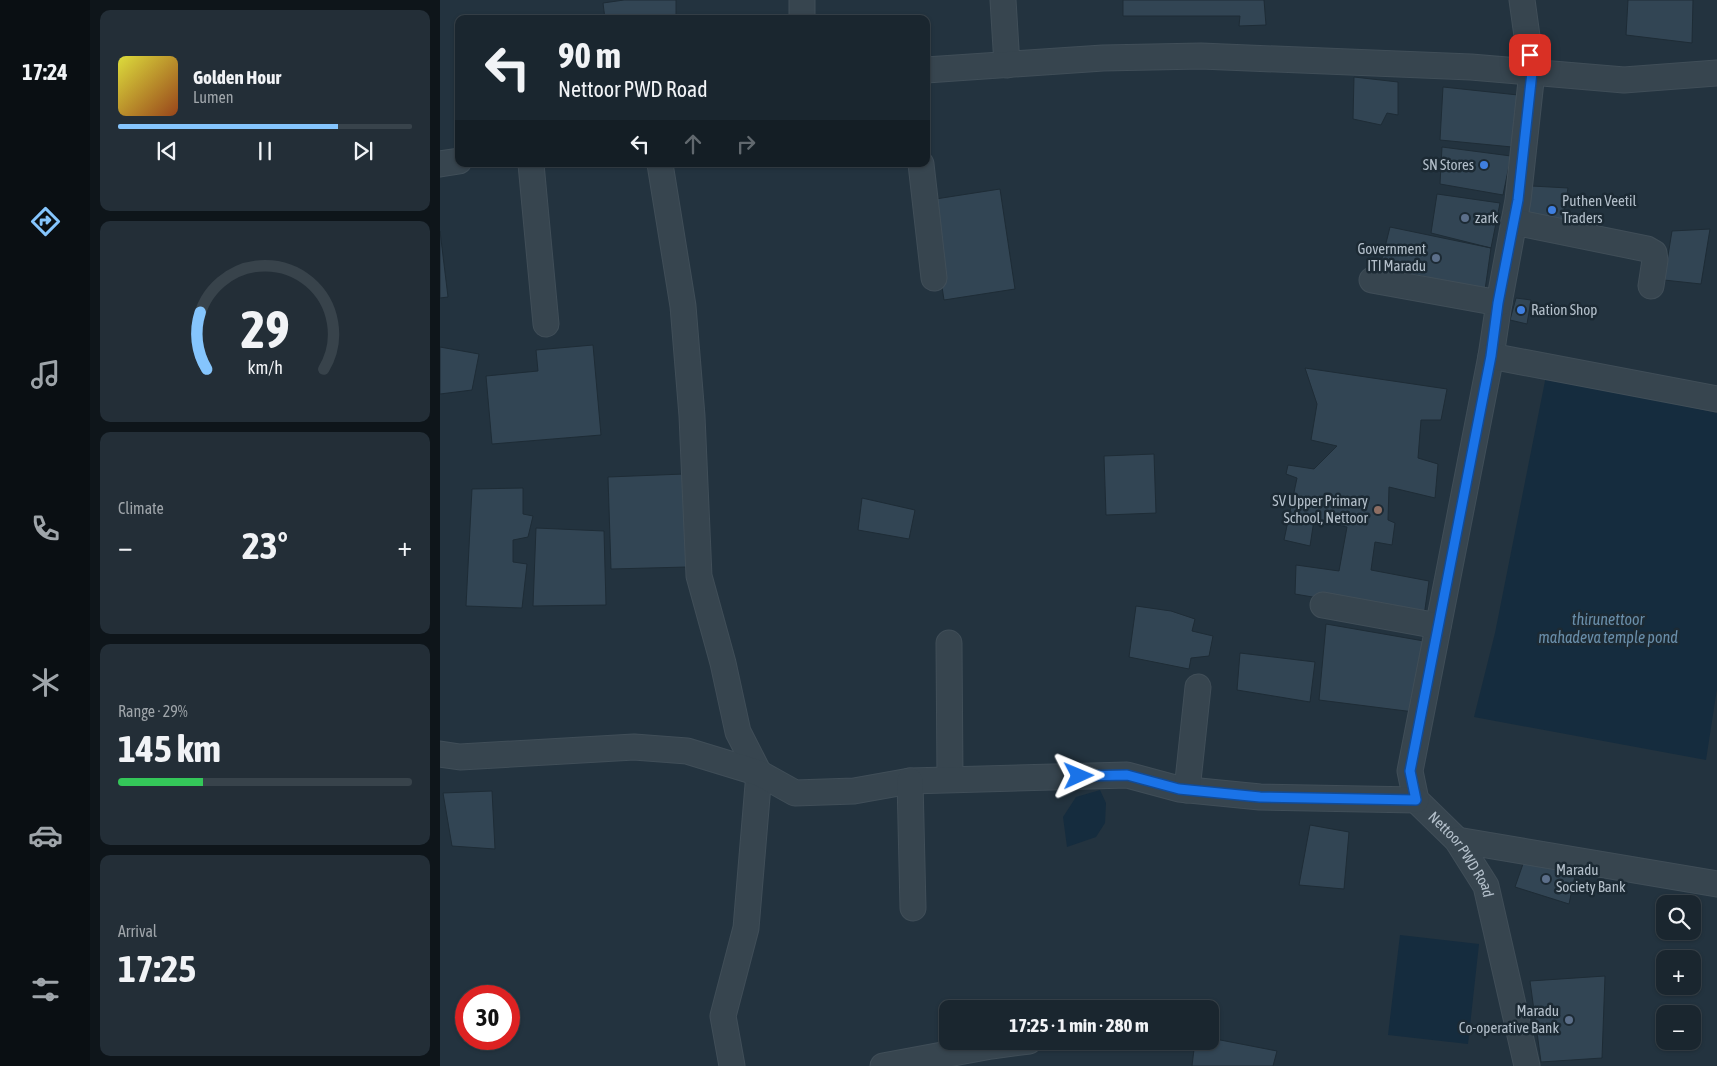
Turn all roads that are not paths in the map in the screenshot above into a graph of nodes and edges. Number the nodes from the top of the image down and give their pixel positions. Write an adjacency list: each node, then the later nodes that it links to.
1 (802, 0): 4 (street)
2 (1003, 0): 5 (street)
3 (1522, 0): 7 (street, Nettoor PWD Road)
4 (802, 15)
5 (1007, 65): 6 (street); 7 (street)
6 (930, 70)
7 (1532, 72): 8 (street); 14 (street, Nettoor PWD Road)
8 (1717, 73)
9 (455, 162): 10 (street)
10 (440, 164)
11 (531, 167): 19 (street)
12 (660, 167): 27 (street)
13 (921, 167): 15 (street)
14 (1514, 222): 17 (street); 18 (street, Nettoor PWD Road)
15 (934, 278)
16 (1372, 280): 18 (street)
17 (1651, 286)
18 (1498, 303): 20 (street, Nettoor PWD Road)
19 (546, 324)
20 (1491, 356): 21 (street); 23 (street, Nettoor PWD Road)
21 (1717, 399)
22 (1323, 604): 23 (street)
23 (1438, 626): 31 (street, Nettoor PWD Road)
24 (949, 642): 29 (street)
25 (1198, 687): 30 (street)
26 (440, 754): 27 (street)
27 (759, 774): 28 (street); 37 (street)
28 (910, 780): 29 (street); 34 (street)
29 (950, 780): 30 (street)
30 (1187, 790): 31 (street)
31 (1416, 800): 32 (street, Nettoor PWD Road)
32 (1457, 840): 33 (street); 39 (street, Nettoor PWD Road)
33 (1717, 884)
34 (913, 908)
35 (1007, 1050): 36 (street)
36 (993, 1056): 38 (street)
37 (732, 1066)
38 (883, 1066)
39 (1527, 1066)

